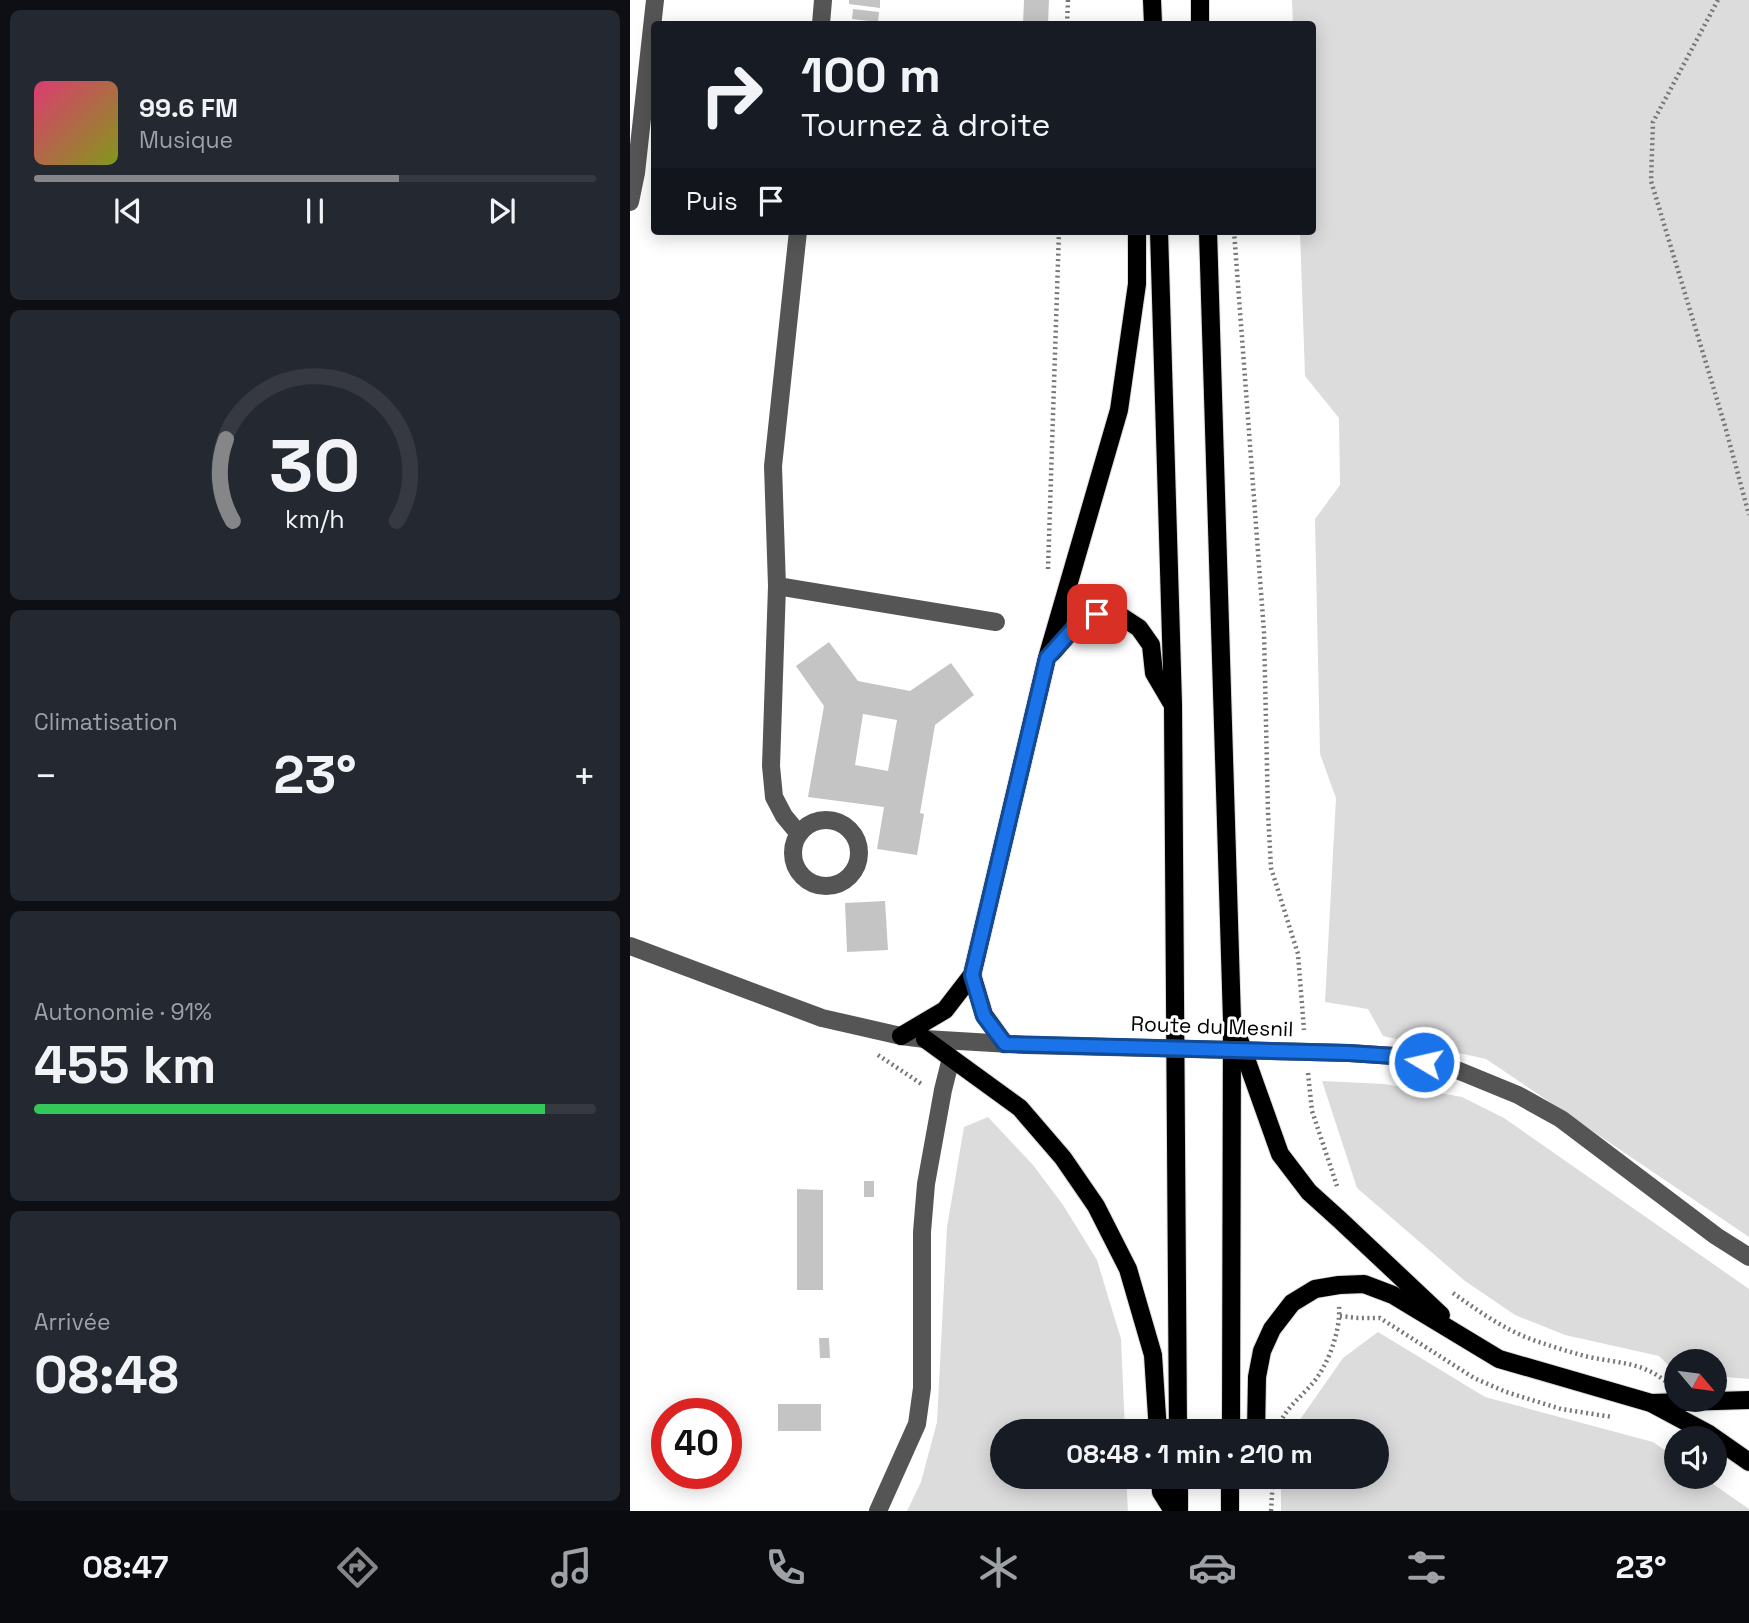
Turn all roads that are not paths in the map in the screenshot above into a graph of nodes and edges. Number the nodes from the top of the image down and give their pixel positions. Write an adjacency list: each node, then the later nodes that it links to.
1 (655, 0): 5 (street)
2 (823, 0): 6 (street)
3 (1152, 0): 7 (main road)
4 (1200, 0): 8 (main road)
5 (653, 21)
6 (821, 21)
7 (1153, 21)
8 (1200, 21)
9 (651, 36): 10 (street)
10 (630, 202)
11 (799, 235): 15 (street)
12 (1137, 235): 17 (main road)
13 (1159, 235): 18 (main road)
14 (1208, 235): 22 (main road)
15 (777, 586): 16 (street); 19 (street)
16 (996, 622)
17 (1047, 658): 18 (main road); 21 (main road)
18 (1173, 705): 32 (main road)
19 (799, 834)
20 (630, 946): 23 (street, Route du Mesnil)
21 (972, 975): 23 (main road); 25 (main road)
22 (1232, 1020): 28 (main road); 33 (main road)
23 (901, 1036): 24 (street, Route du Mesnil)
24 (925, 1039): 25 (street, Route du Mesnil); 26 (main road)
25 (1005, 1044): 27 (street, Route du Mesnil, bridge)
26 (951, 1058): 31 (main road); 39 (street)
27 (1749, 1257)
28 (1467, 1339): 30 (main road); 34 (main road)
29 (1749, 1400): 30 (main road)
30 (1651, 1402): 35 (main road)
31 (1157, 1419)
32 (1178, 1419)
33 (1231, 1419)
34 (1256, 1419)
35 (1749, 1462)
36 (1161, 1489): 40 (main road)
37 (1179, 1489): 41 (main road)
38 (1231, 1489): 42 (main road)
39 (878, 1511)
40 (1173, 1511)
41 (1179, 1511)
42 (1230, 1511)

